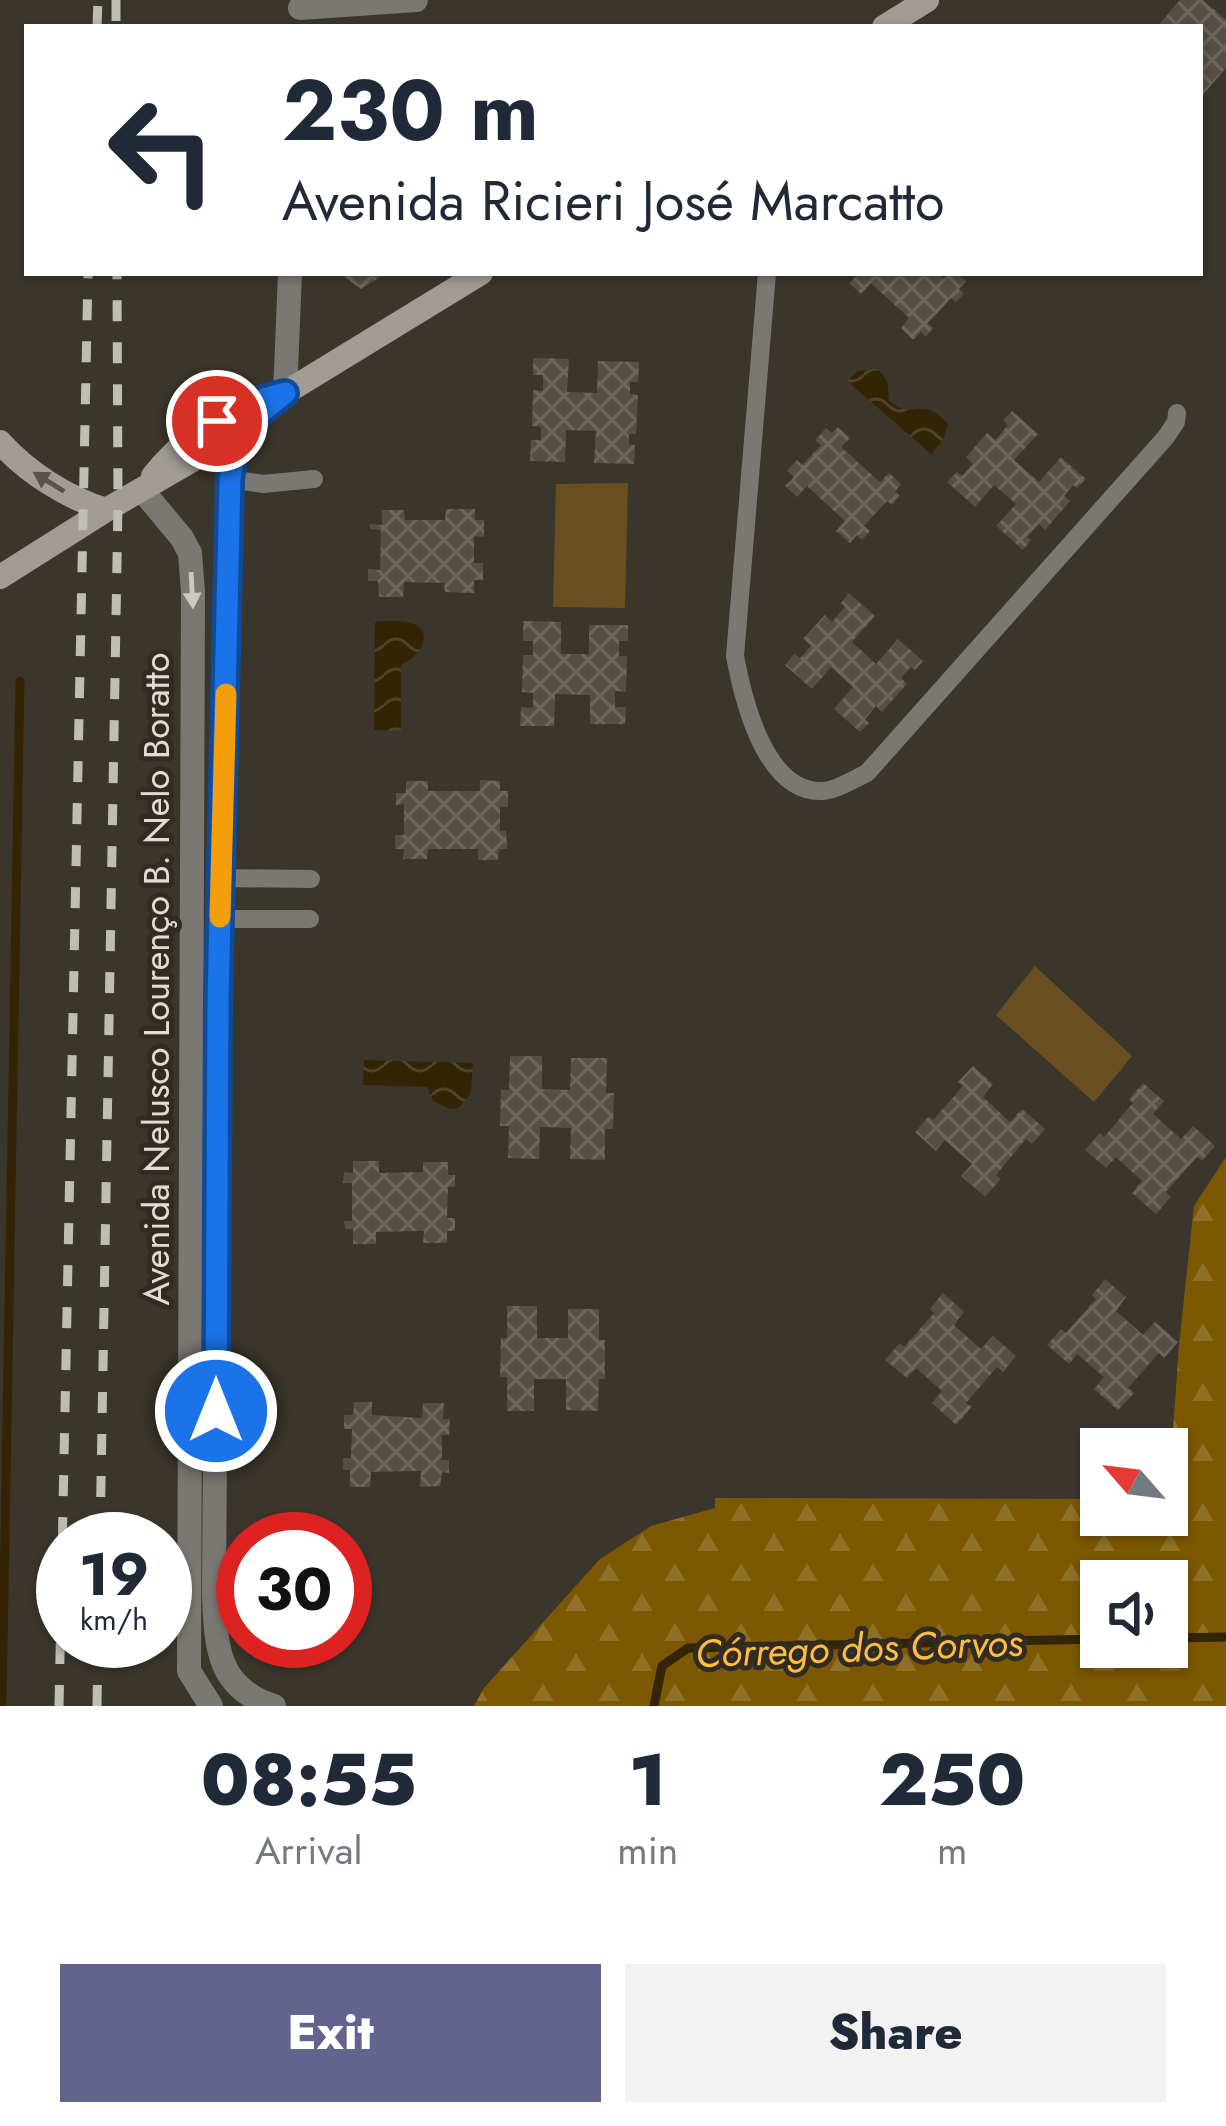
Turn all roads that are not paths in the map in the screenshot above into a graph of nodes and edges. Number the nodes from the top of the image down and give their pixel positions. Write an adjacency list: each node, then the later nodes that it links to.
1 (416, 0): 3 (street)
2 (927, 0): 4 (main road)
3 (300, 12)
4 (889, 24)
5 (290, 276): 8 (street)
6 (476, 276): 8 (main road)
7 (767, 276): 9 (lane)
8 (285, 393): 10 (main road); 14 (main road)
9 (1177, 413)
10 (252, 419): 12 (street, Avenida Nelusco Lourenço B. Nelo Boratto); 14 (main road)
11 (0, 442): 15 (main road, one-way to 11)
12 (230, 479): 13 (lane); 17 (street, Avenida Nelusco Lourenço B. Nelo Boratto)
13 (314, 479)
14 (142, 490): 15 (main road); 21 (street, Avenida Nelusco Lourenço B. Nelo Boratto, one-way to 21)
15 (106, 510): 16 (main road)
16 (0, 577)
17 (222, 878): 18 (lane); 19 (street, Avenida Nelusco Lourenço B. Nelo Boratto)
18 (311, 879)
19 (220, 919): 20 (lane); 21 (street, Avenida Nelusco Lourenço B. Nelo Boratto)
20 (310, 919)
21 (206, 1002): 22 (street, Avenida Nelusco Lourenço B. Nelo Boratto); 23 (street, Avenida Nelusco Lourenço B. Nelo Boratto)
22 (207, 1701)
23 (274, 1706)

